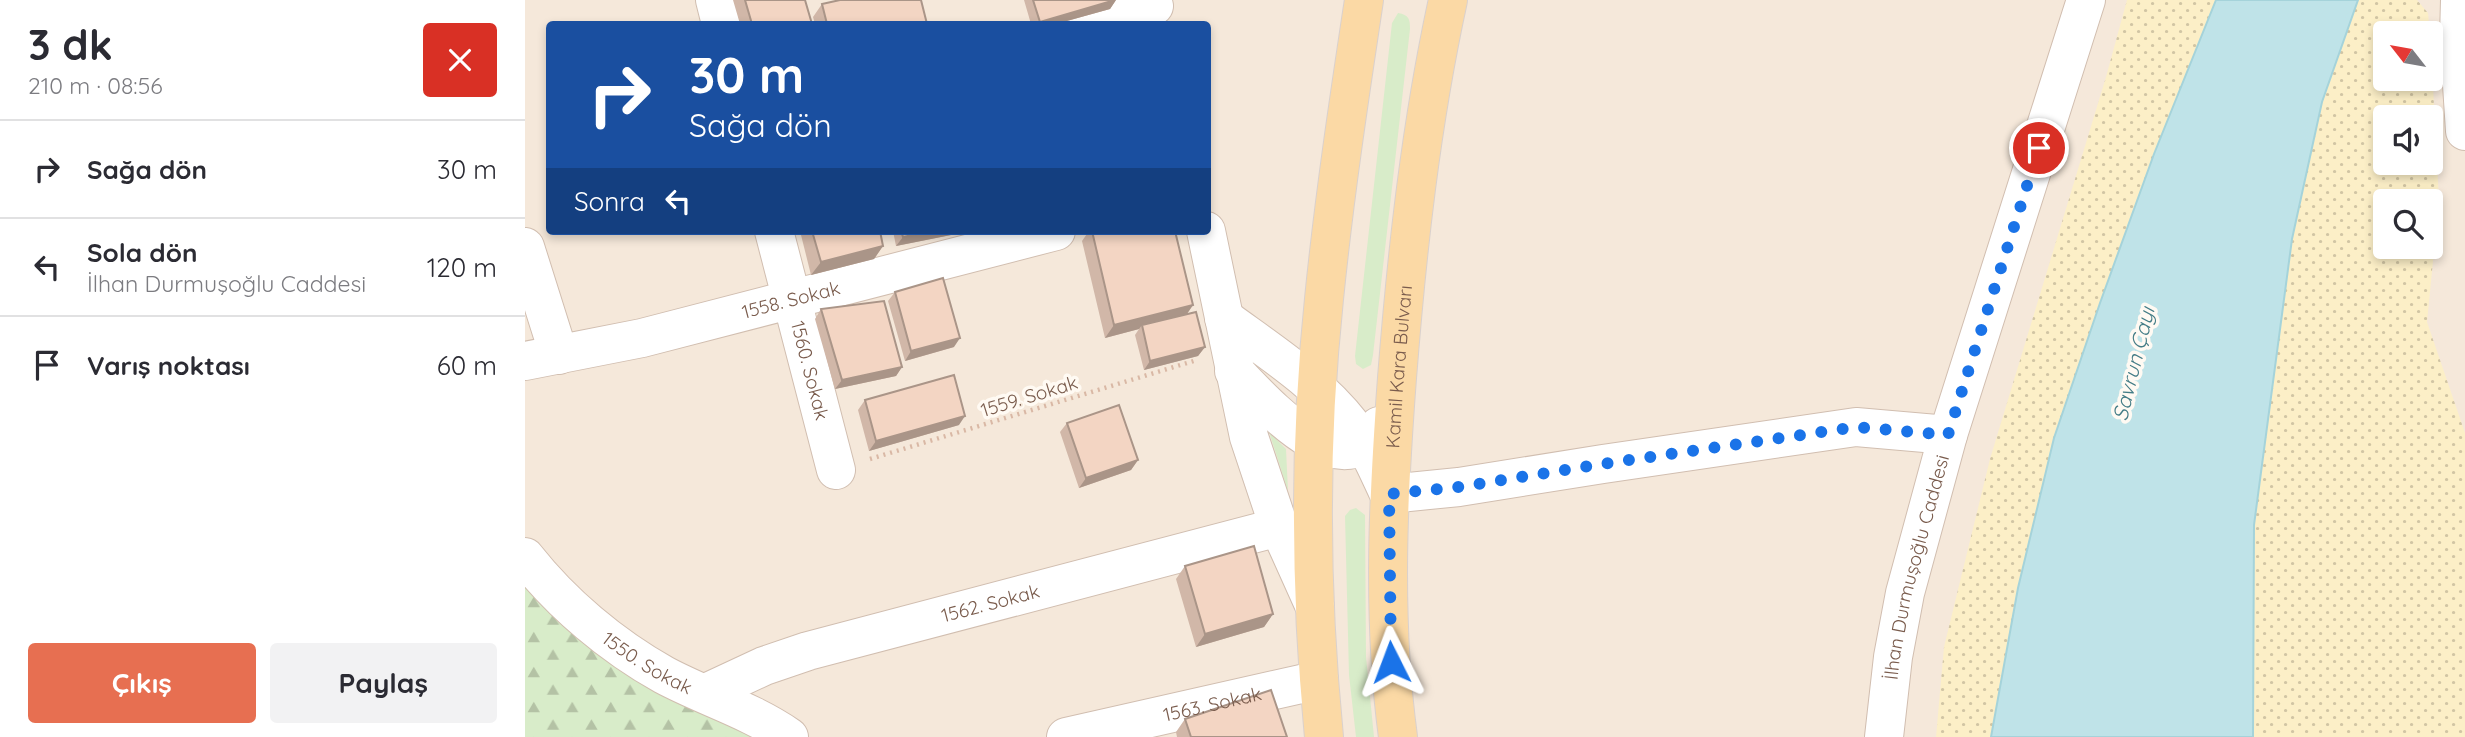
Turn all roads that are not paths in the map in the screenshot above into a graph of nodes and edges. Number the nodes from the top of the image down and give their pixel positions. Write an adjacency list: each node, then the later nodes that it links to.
1 (715, 0): 8 (street)
2 (1364, 0): 19 (main road)
3 (1448, 0): 18 (main road, Kamil Kara Bulvarı)
4 (2075, 0): 5 (street)
5 (2086, 0): 20 (street, İlhan Durmuşoğlu Caddesi)
6 (2460, 0): 10 (street)
7 (1155, 10): 9 (street)
8 (720, 21)
9 (1101, 21)
10 (2465, 131)
11 (775, 235): 15 (street, 1560. Sokak)
12 (1041, 235): 15 (street, 1558. Sokak)
13 (1207, 235): 16 (street)
14 (525, 247): 17 (street)
15 (793, 300): 17 (street, 1558. Sokak); 23 (street, 1560. Sokak)
16 (1230, 346): 19 (street); 21 (street); 25 (street)
17 (542, 358)
18 (1397, 384): 22 (street); 24 (main road, Kamil Kara Bulvarı)
19 (1318, 387): 21 (main road); 22 (street)
20 (1948, 435): 24 (street); 34 (street, İlhan Durmuşoğlu Caddesi)
21 (1316, 443): 22 (street); 27 (main road)
22 (1364, 444): 24 (street)
23 (836, 470)
24 (1389, 494): 33 (main road, Kamil Kara Bulvarı)
25 (1279, 527): 27 (street); 29 (street, 1562. Sokak)
26 (525, 557): 29 (street, 1550. Sokak)
27 (1316, 610): 28 (main road)
28 (1319, 680): 31 (street, 1563. Sokak); 32 (main road)
29 (706, 693): 30 (street, 1550. Sokak)
30 (789, 737)
31 (1066, 737)
32 (1324, 737)
33 (1398, 737)
34 (1884, 737)

